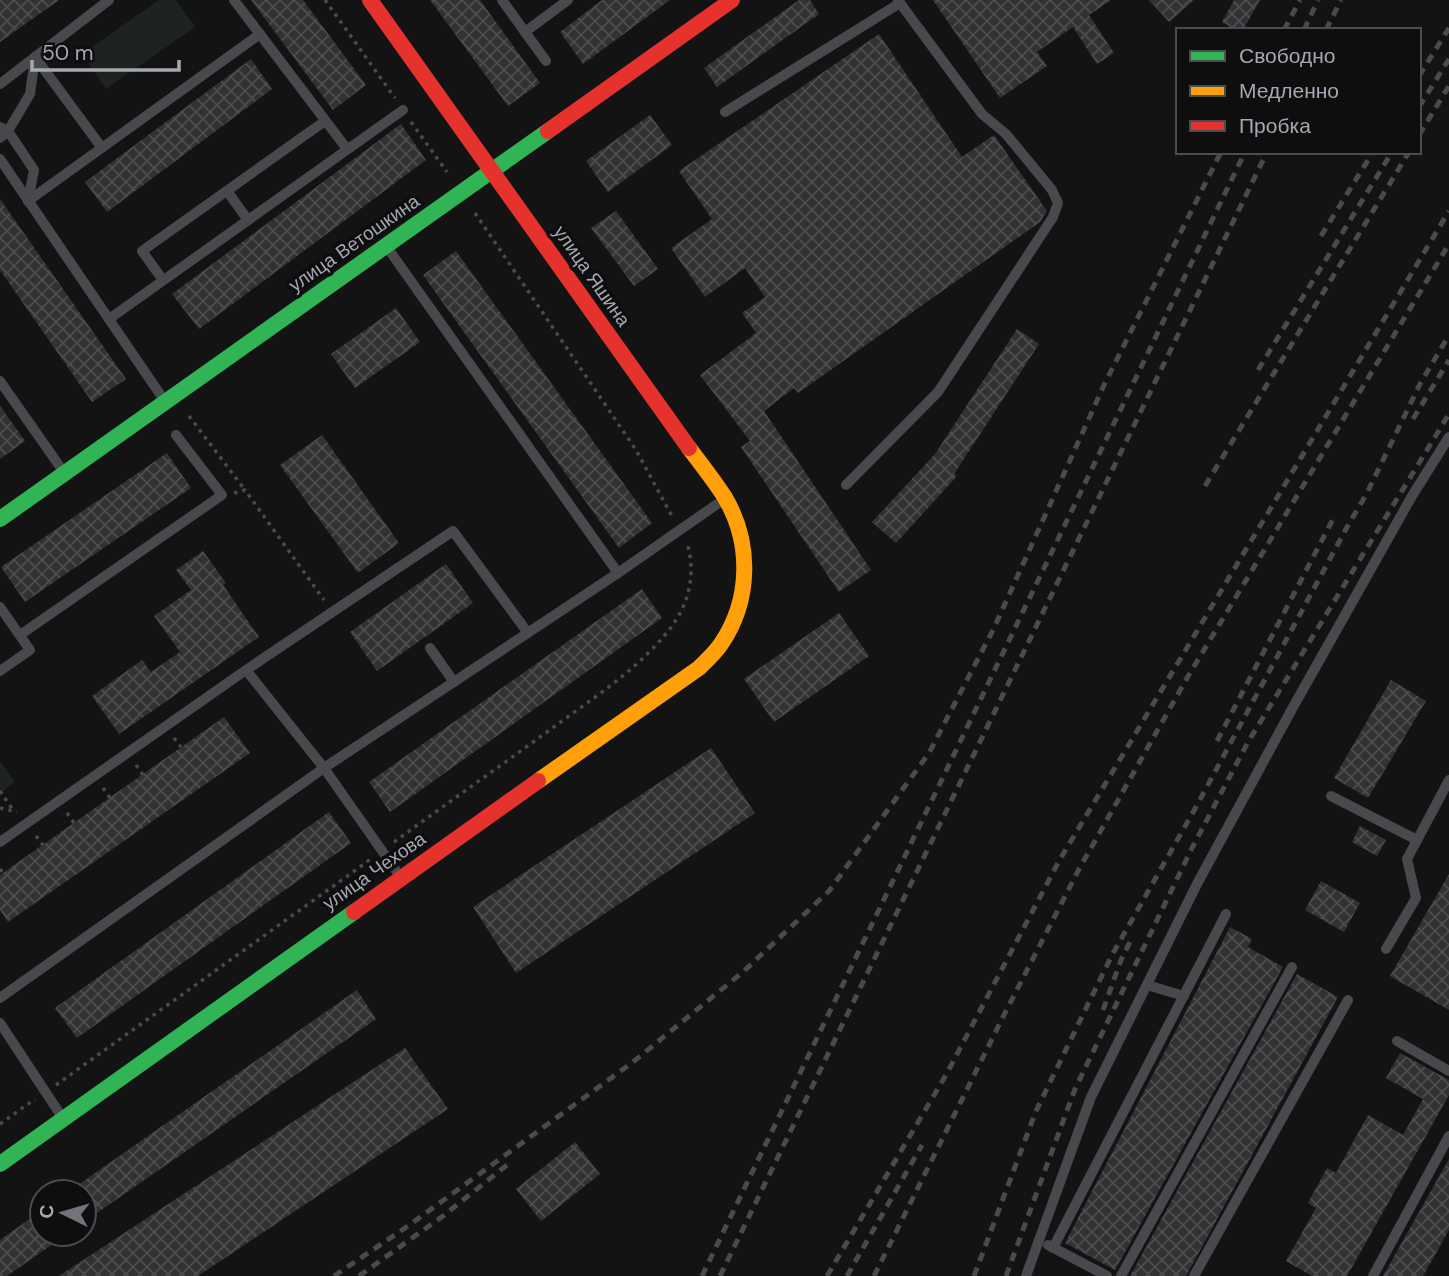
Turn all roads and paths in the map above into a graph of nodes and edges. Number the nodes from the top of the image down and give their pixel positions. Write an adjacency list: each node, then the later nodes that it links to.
1 (109, 0): 11 (lane)
2 (234, 0): 10 (lane)
3 (325, 0): 14 (path)
4 (370, 0): 21 (street, улица Яшина)
5 (502, 0): 9 (lane)
6 (568, 0): 9 (lane)
7 (732, 0): 21 (street, улица Ветошкина)
8 (899, 2): 15 (lane); 34 (lane)
9 (525, 32): 12 (lane)
10 (260, 34): 16 (lane); 18 (lane)
11 (36, 57): 13 (lane); 17 (lane); 18 (lane)
12 (546, 61)
13 (0, 83)
14 (403, 110): 19 (lane); 23 (path)
15 (725, 113)
16 (325, 121): 19 (lane); 22 (lane)
17 (3, 132): 24 (lane)
18 (102, 148): 24 (lane)
19 (347, 149): 25 (lane)
20 (0, 159): 24 (lane)
21 (492, 171): 23 (street, улица Ветошкина); 37 (street, улица Яшина)
22 (227, 191): 25 (lane); 27 (lane)
23 (462, 193): 26 (street, улица Ветошкина); 39 (path)
24 (28, 201): 28 (lane)
25 (248, 220): 27 (lane)
26 (387, 246): 30 (street, улица Ветошкина); 40 (lane)
27 (163, 280): 28 (lane)
28 (109, 319): 30 (lane)
29 (0, 381): 33 (lane)
30 (170, 399): 33 (street, улица Ветошкина); 35 (path)
31 (176, 435): 36 (lane)
32 (1449, 437): 62 (lane)
33 (64, 473): 38 (street, улица Ветошкина)
34 (846, 485)
35 (245, 490): 36 (path); 43 (path)
36 (222, 495): 45 (lane)
37 (725, 498): 39 (lane); 41 (street, улица Яшина)
38 (0, 519)
39 (680, 530): 40 (lane); 57 (path)
40 (618, 573): 44 (lane)
41 (744, 591): 58 (street, улица Чехова)
42 (0, 607): 45 (lane)
43 (333, 612): 44 (lane); 47 (lane)
44 (527, 633): 49 (lane)
45 (20, 635): 48 (lane)
46 (430, 648): 49 (lane)
47 (246, 670): 50 (lane); 56 (lane)
48 (0, 671)
49 (454, 682): 50 (lane)
50 (324, 768): 57 (lane); 64 (lane)
51 (1449, 780): 55 (lane)
52 (0, 791): 54 (path)
53 (1331, 796): 55 (lane)
54 (14, 811)
55 (1417, 840): 60 (lane)
56 (0, 842)
57 (382, 851): 58 (lane); 69 (path)
58 (401, 878): 70 (street, улица Чехова)
59 (1226, 914): 63 (lane)
60 (1386, 949)
61 (1292, 967): 78 (lane)
62 (1147, 985): 63 (lane); 74 (lane)
63 (1184, 996): 75 (lane)
64 (0, 998)
65 (1348, 1000): 79 (lane)
66 (0, 1023): 69 (lane)
67 (1397, 1041): 68 (lane)
68 (1449, 1070)
69 (46, 1091): 70 (lane); 71 (path)
70 (64, 1119): 73 (street, улица Чехова)
71 (0, 1124)
72 (1449, 1136): 80 (lane)
73 (0, 1164)
74 (1038, 1240): 75 (lane); 76 (lane)
75 (1053, 1248): 77 (lane)
76 (1026, 1276)
77 (1107, 1276)
78 (1121, 1276)
79 (1194, 1276)
80 (1373, 1276)

